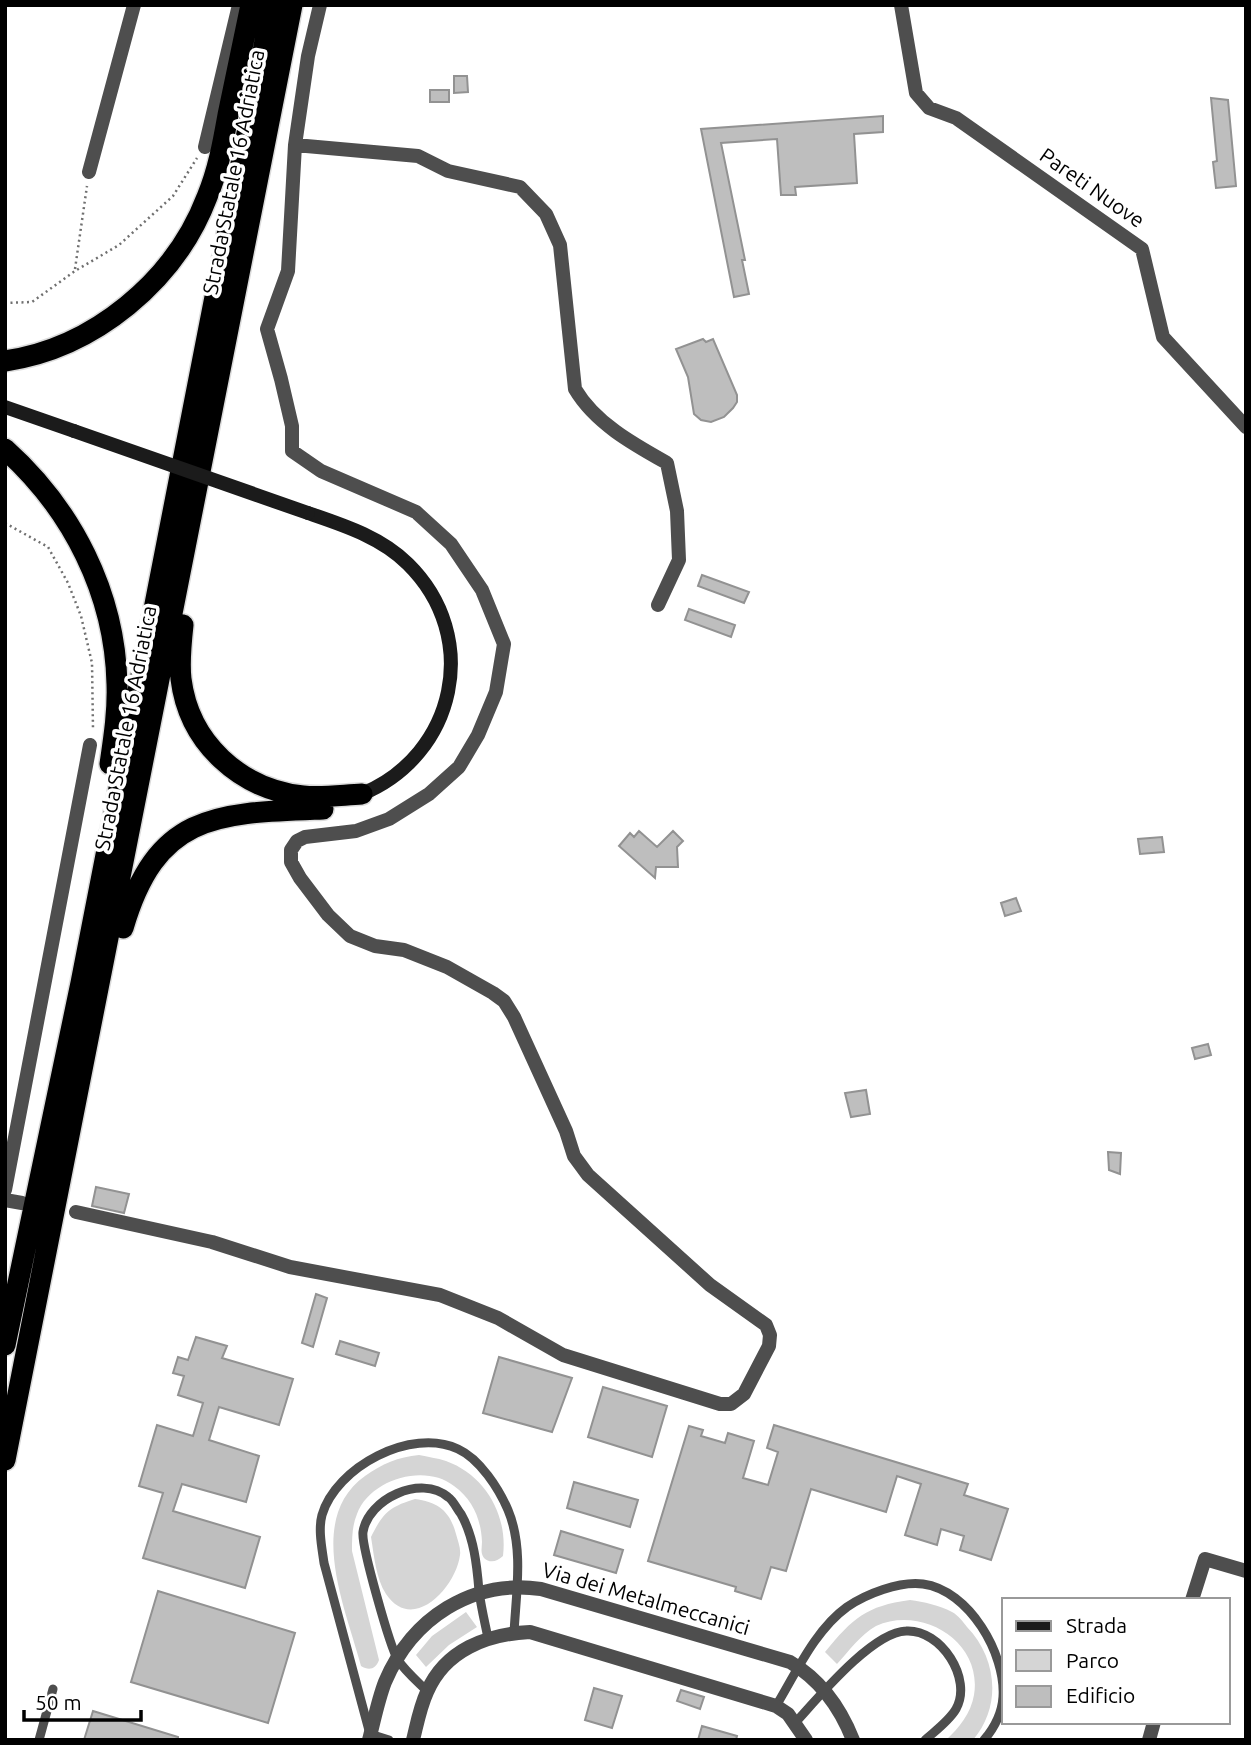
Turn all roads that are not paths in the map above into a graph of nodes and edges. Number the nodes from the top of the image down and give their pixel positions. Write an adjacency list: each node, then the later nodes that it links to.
1 (134, 5): 10 (street)
2 (239, 5): 9 (street)
3 (251, 5): 11 (highway)
4 (272, 5): 19 (highway, Strada Statale 16 Adriatica)
5 (292, 5): 15 (highway, Strada Statale 16 Adriatica)
6 (320, 5): 8 (street)
7 (901, 5): 13 (street, Pareti Nuove)
8 (295, 145): 16 (street); 24 (street)
9 (205, 146)
10 (89, 172)
11 (5, 361)
12 (5, 407): 18 (main road, bridge)
13 (1246, 427)
14 (5, 449): 19 (highway)
15 (197, 489): 18 (highway); 20 (highway, Strada Statale 16 Adriatica)
16 (657, 605)
17 (90, 745): 21 (street)
18 (362, 794): 20 (highway)
19 (81, 983): 25 (highway, Strada Statale 16 Adriatica)
20 (87, 1055): 26 (highway, Strada Statale 16 Adriatica)
21 (5, 1190)
22 (5, 1200): 23 (street)
23 (22, 1203)
24 (76, 1212)
25 (5, 1345)
26 (5, 1460)
27 (1246, 1571): 30 (street)
28 (517, 1585): 29 (street, Via dei Metalmeccanici); 31 (lane); 34 (street, Via dei Metalmeccanici); 42 (lane)
29 (479, 1592): 32 (lane); 33 (street, Via dei Metalmeccanici); 33 (lane)
30 (1193, 1598)
31 (513, 1633): 32 (street); 40 (street)
32 (488, 1638): 38 (street)
33 (398, 1660): 38 (lane); 42 (street, Via dei Metalmeccanici)
34 (799, 1667): 35 (lane); 37 (street, Via dei Metalmeccanici); 40 (lane)
35 (1002, 1685)
36 (53, 1689): 43 (lane)
37 (825, 1690): 41 (lane); 47 (street, Via dei Metalmeccanici); 48 (lane)
38 (427, 1691): 45 (street)
39 (1002, 1702): 49 (lane)
40 (776, 1706): 41 (street)
41 (795, 1723): 46 (street)
42 (370, 1737): 44 (lane)
43 (39, 1740)
44 (389, 1740)
45 (413, 1740)
46 (806, 1740)
47 (853, 1740)
48 (925, 1740)
49 (984, 1740)

